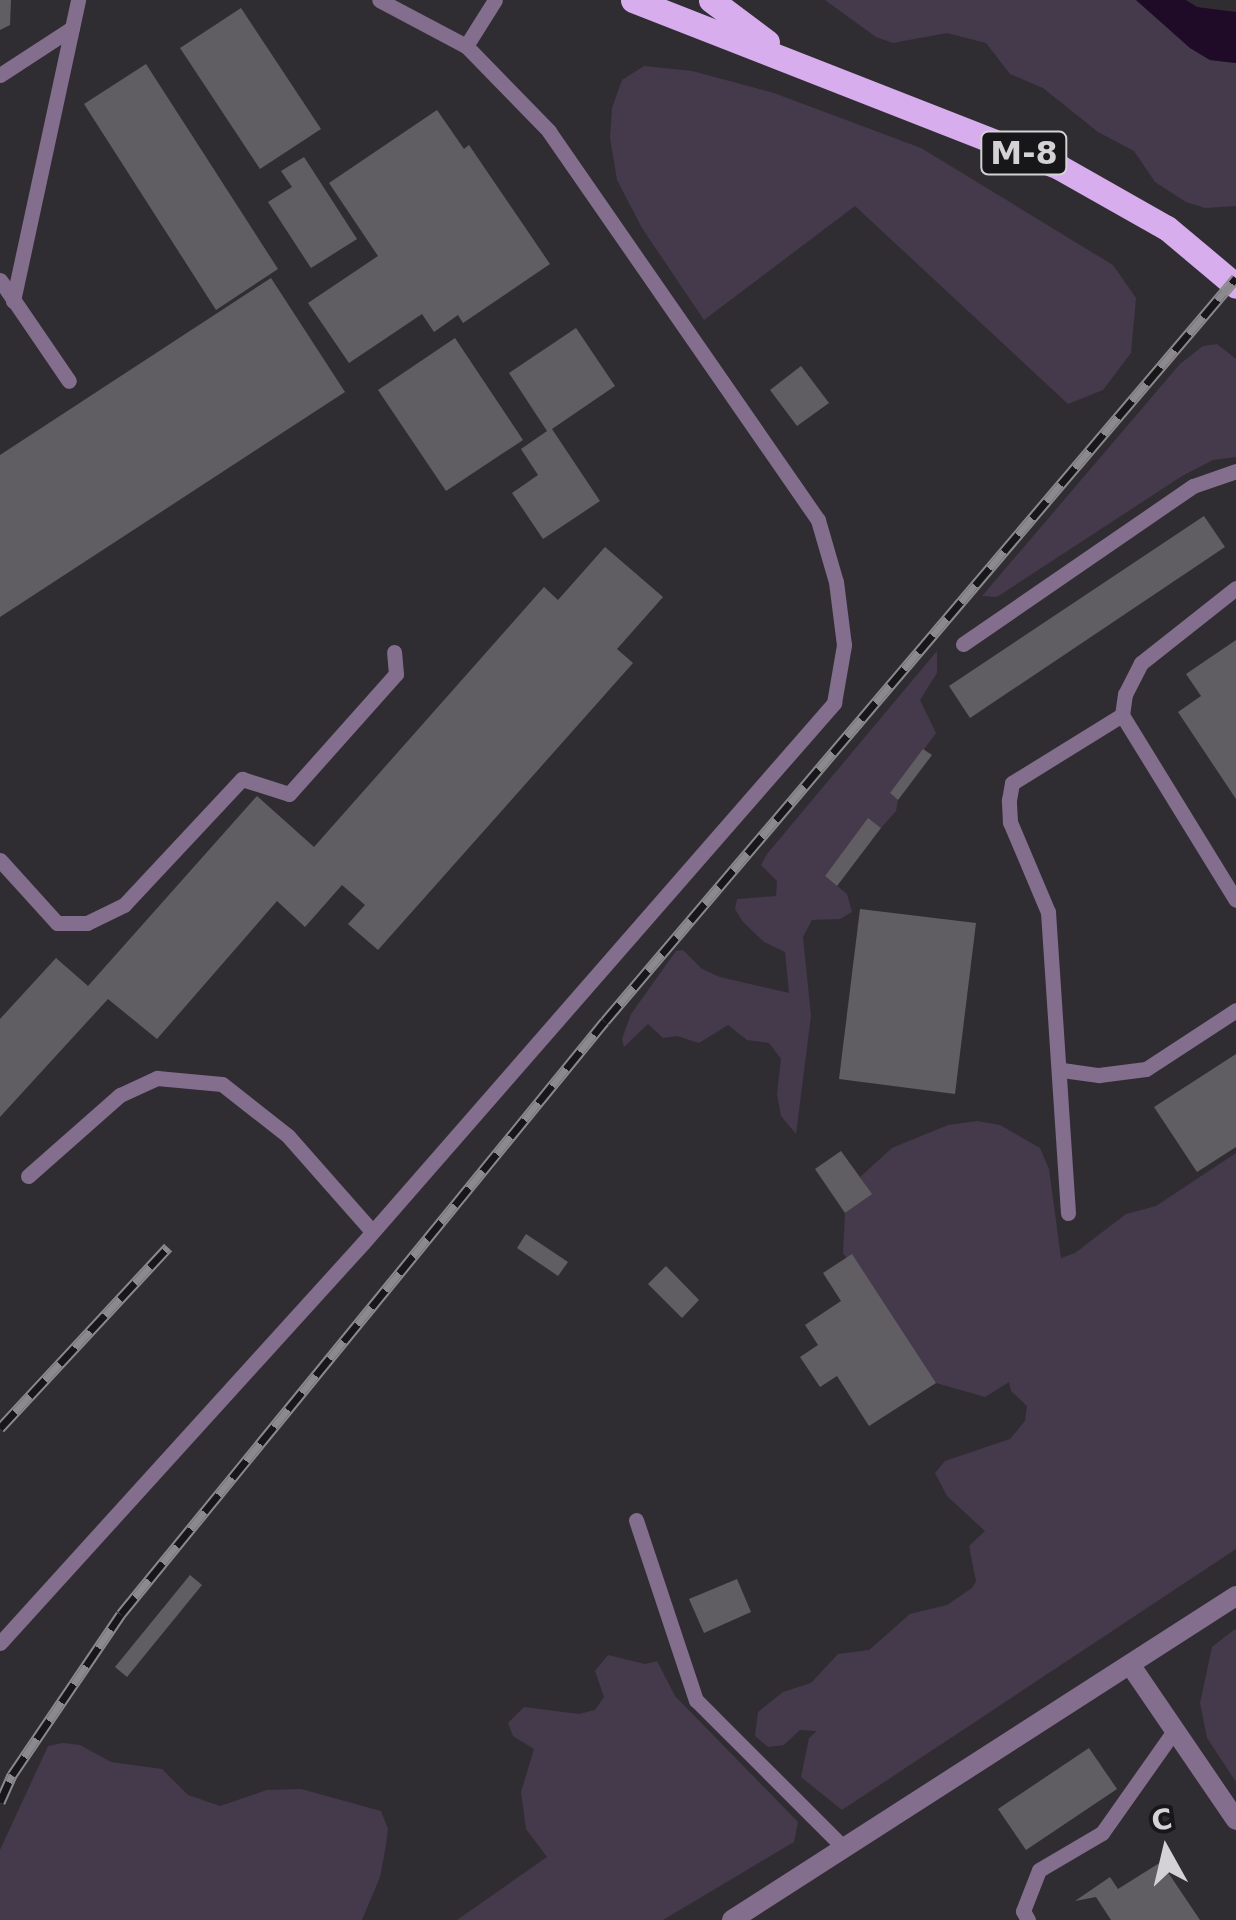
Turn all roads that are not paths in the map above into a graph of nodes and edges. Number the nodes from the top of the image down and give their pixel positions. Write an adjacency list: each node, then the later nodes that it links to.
1 (78, 0): 6 (lane)
2 (379, 0): 7 (lane)
3 (494, 0): 7 (lane)
4 (633, 0): 8 (main road, М-8)
5 (710, 0): 8 (main road, М-8)
6 (72, 28): 9 (lane); 12 (lane)
7 (466, 46): 25 (lane)
8 (791, 60): 11 (main road, М-8)
9 (0, 74)
10 (0, 280): 12 (lane)
11 (1236, 286)
12 (14, 301): 13 (lane)
13 (69, 381)
14 (1236, 471): 16 (lane)
15 (1236, 588): 18 (lane)
16 (963, 644)
17 (394, 652): 19 (lane)
18 (1122, 715): 20 (lane); 22 (lane)
19 (0, 860)
20 (1236, 900)
21 (1236, 1010): 22 (lane)
22 (1062, 1070): 24 (lane)
23 (28, 1176): 25 (lane)
24 (1068, 1213)
25 (371, 1230): 28 (lane)
26 (636, 1520): 32 (lane)
27 (1236, 1596): 29 (street)
28 (0, 1643)
29 (1130, 1666): 30 (street); 32 (street)
30 (1176, 1728): 31 (street); 34 (lane)
31 (1236, 1820)
32 (844, 1848): 33 (street)
33 (732, 1920)
34 (1028, 1920)

